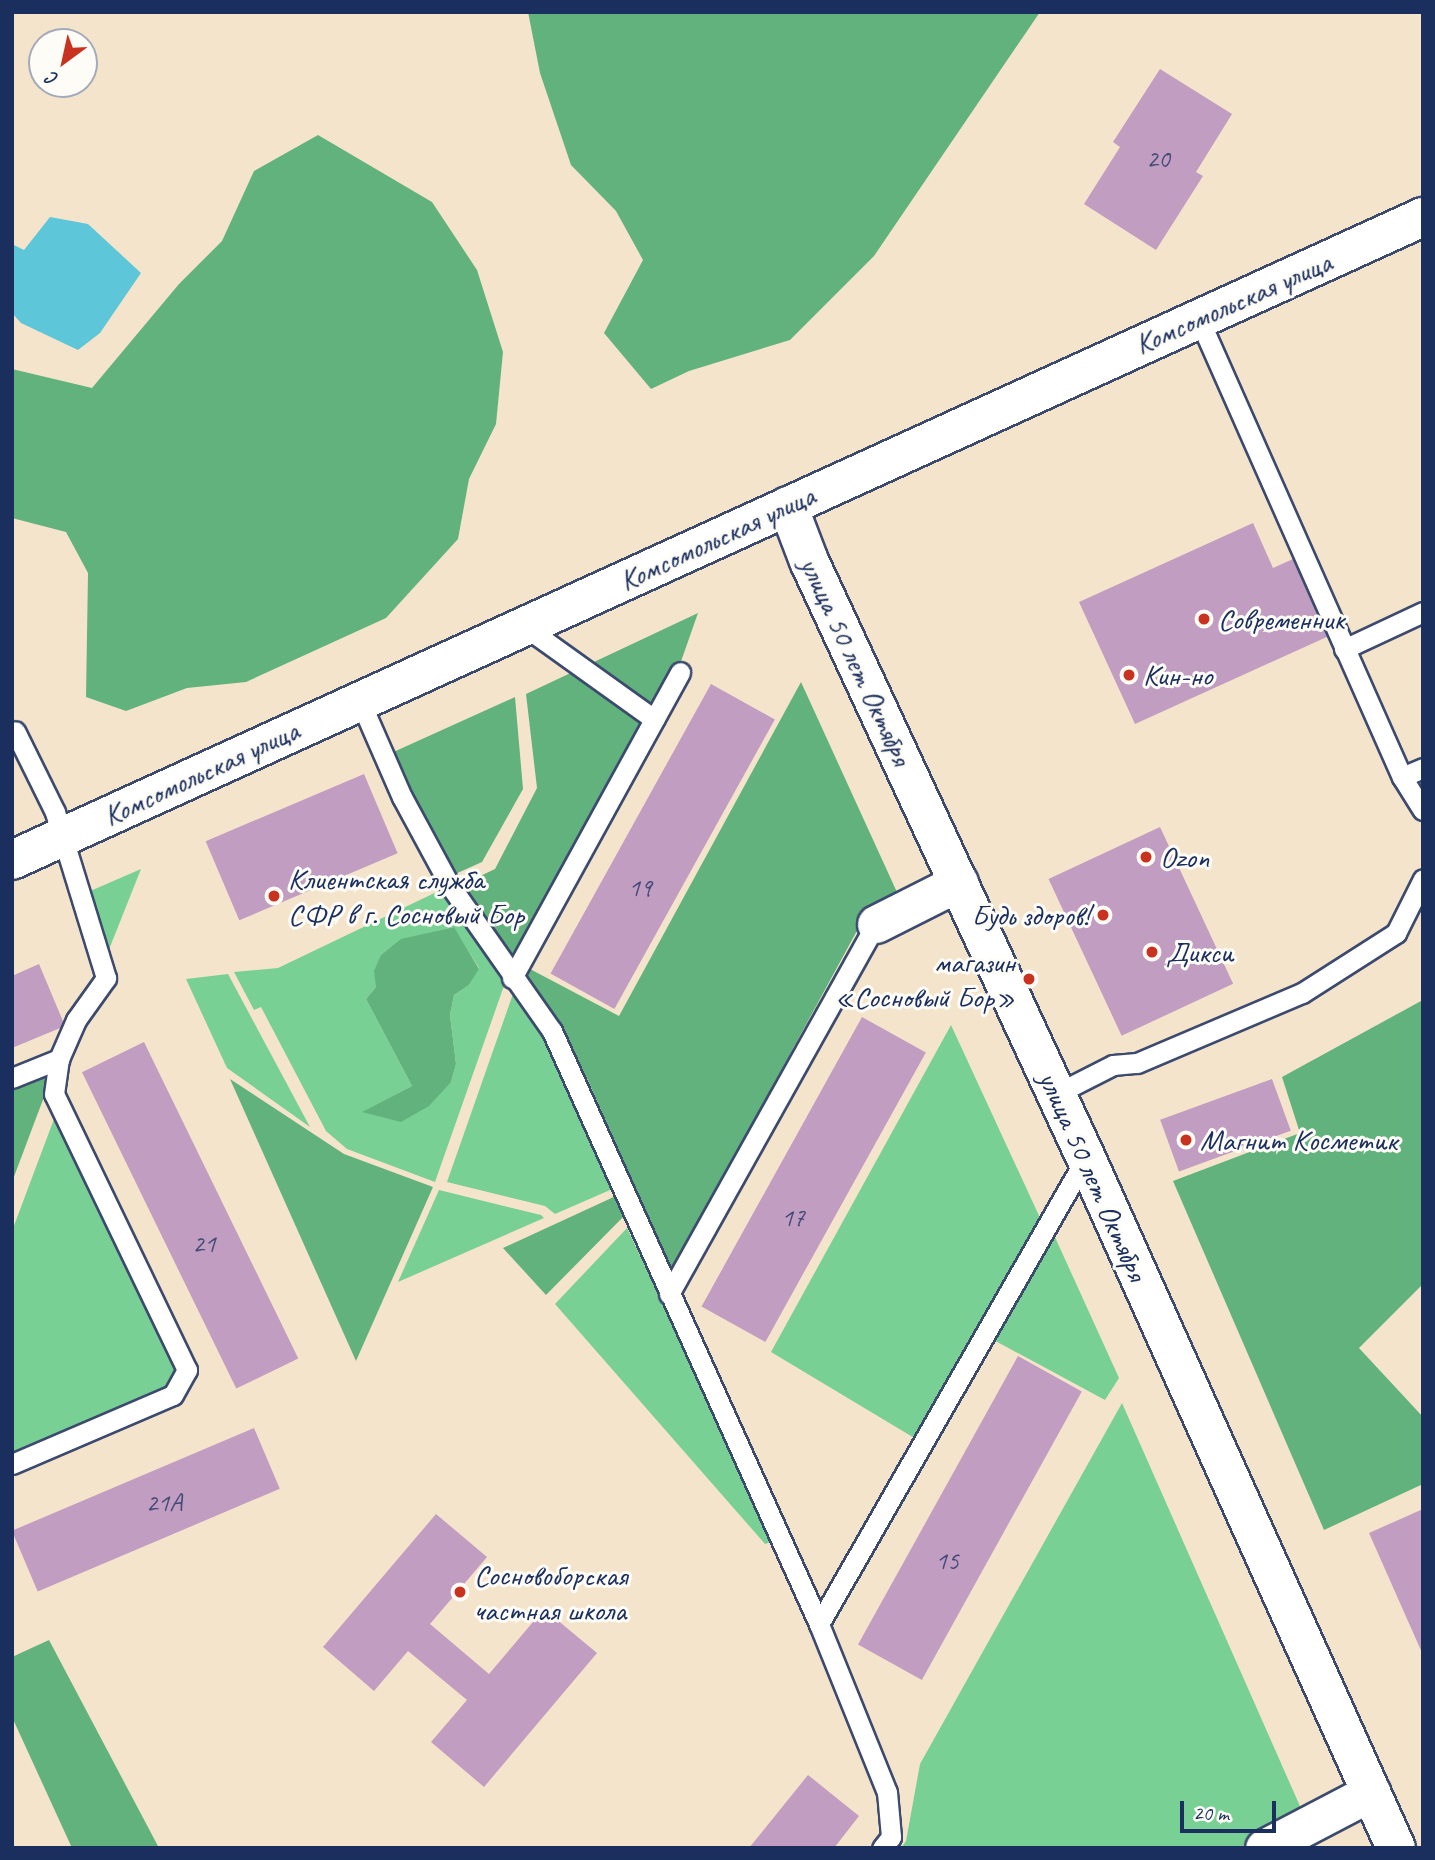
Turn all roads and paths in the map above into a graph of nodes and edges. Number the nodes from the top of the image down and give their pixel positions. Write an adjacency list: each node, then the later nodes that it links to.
1 (1423, 217): 2 (street, Комсомольская улица)
2 (1199, 319): 3 (street, Комсомольская улица); 6 (lane)
3 (788, 506): 5 (street, Комсомольская улица); 17 (street, улица 50 лет Октября)
4 (1423, 612): 6 (lane)
5 (524, 626): 8 (street, Комсомольская улица); 9 (lane)
6 (1344, 649): 12 (lane)
7 (680, 672): 9 (lane)
8 (360, 701): 14 (street, Комсомольская улица); 19 (lane)
9 (654, 719): 19 (lane)
10 (15, 732): 14 (lane)
11 (1423, 768): 12 (lane)
12 (1402, 777): 13 (lane)
13 (1423, 810)
14 (63, 837): 15 (street, Комсомольская улица); 20 (lane)
15 (12, 860)
16 (1423, 879): 22 (lane)
17 (959, 882): 18 (street); 22 (street, улица 50 лет Октября)
18 (876, 924): 24 (lane)
19 (512, 978): 24 (lane)
20 (59, 1059): 21 (lane); 25 (lane)
21 (12, 1078)
22 (1056, 1094): 23 (street, улица 50 лет Октября)
23 (1086, 1157): 26 (lane); 27 (street, улица 50 лет Октября)
24 (669, 1294): 26 (lane)
25 (12, 1464)
26 (819, 1625): 28 (lane)
27 (1371, 1792): 29 (street); 30 (street, улица 50 лет Октября)
28 (881, 1848)
29 (1264, 1848)
30 (1396, 1848)

